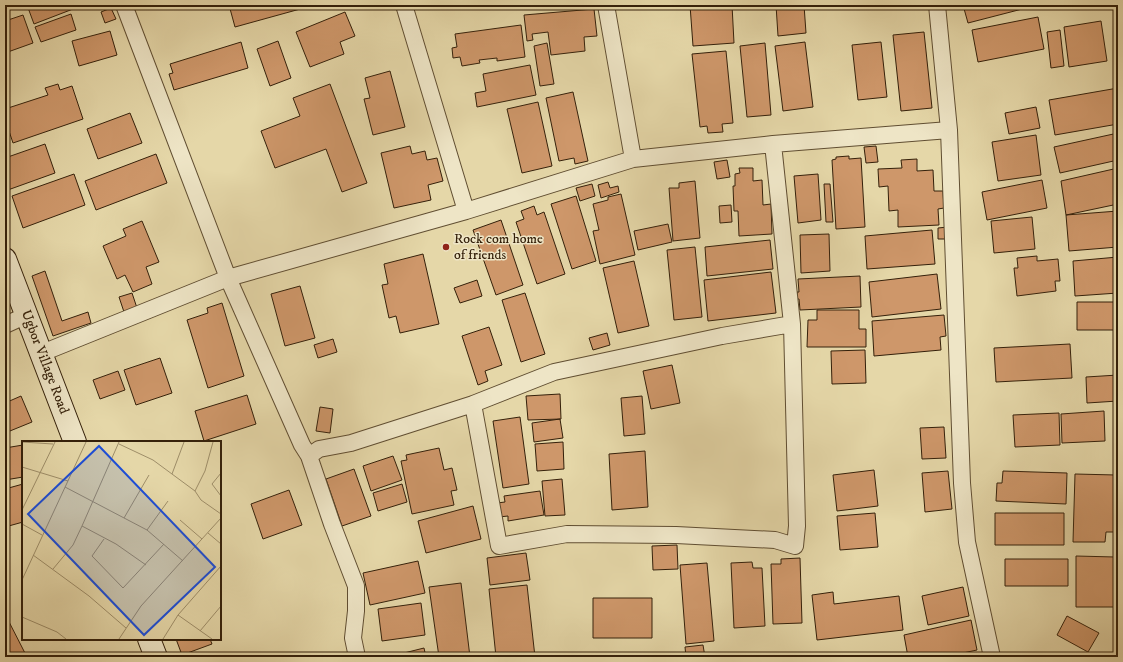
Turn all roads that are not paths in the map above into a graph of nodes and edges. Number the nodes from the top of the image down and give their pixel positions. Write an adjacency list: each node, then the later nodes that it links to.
1 (124, 5): 10 (street)
2 (404, 5): 8 (street)
3 (606, 5): 7 (street)
4 (937, 5): 5 (street)
5 (949, 130): 6 (street); 21 (street)
6 (773, 144): 7 (street); 12 (street)
7 (632, 159): 8 (street)
8 (466, 211): 10 (street)
9 (5, 259): 11 (street, Ugbor Village Road)
10 (228, 278): 14 (street); 17 (street)
11 (27, 315): 13 (street); 14 (street, Ugbor Village Road)
12 (792, 324): 15 (street); 15 (street)
13 (5, 325)
14 (42, 353): 16 (street, Ugbor Village Road)
15 (473, 404): 17 (street)
16 (76, 441)
17 (308, 456): 20 (street)
18 (149, 640): 19 (street)
19 (156, 657)
20 (357, 657)
21 (992, 657)

